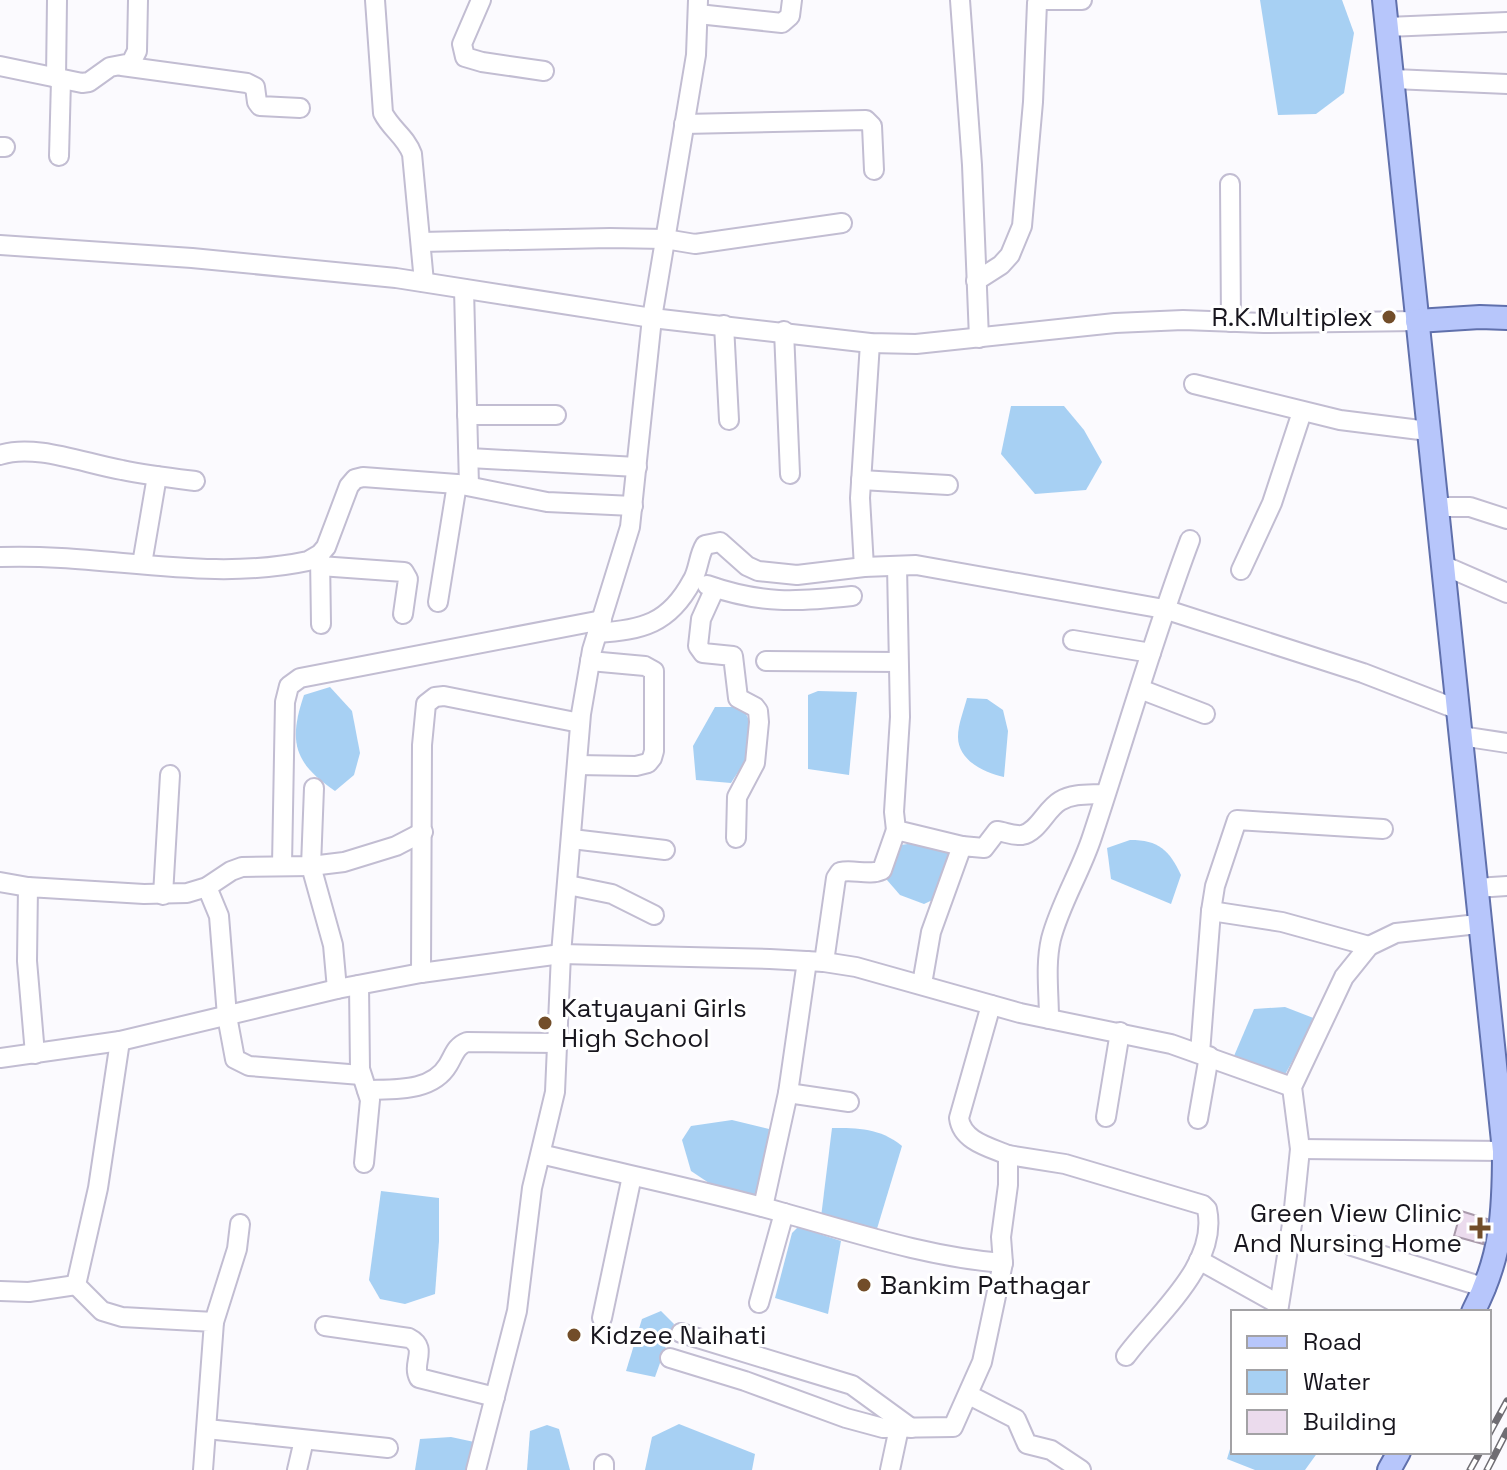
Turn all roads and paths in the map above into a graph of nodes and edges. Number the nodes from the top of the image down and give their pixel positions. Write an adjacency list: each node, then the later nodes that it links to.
1 (57, 0): 15 (street)
2 (138, 0): 13 (street)
3 (375, 0): 25 (street)
4 (481, 0): 14 (street)
5 (792, 0): 9 (street)
6 (960, 0): 27 (street)
7 (1082, 0): 27 (street)
8 (1384, 0): 11 (main road)
9 (698, 7): 19 (street)
10 (1507, 22): 11 (street)
11 (1387, 27): 16 (main road)
12 (0, 66): 15 (street)
13 (122, 66): 15 (street); 18 (street)
14 (544, 71)
15 (59, 79): 20 (street)
16 (1394, 79): 17 (street); 34 (main road)
17 (1507, 84)
18 (300, 108)
19 (684, 124): 21 (street); 24 (street)
20 (59, 156)
21 (874, 170)
22 (1230, 184): 35 (street)
23 (842, 223): 24 (street)
24 (665, 239): 25 (street); 32 (street)
25 (421, 242): 28 (street)
26 (0, 245): 28 (street)
27 (976, 281): 38 (street)
28 (424, 282): 29 (street)
29 (464, 289): 32 (street); 42 (street)
30 (1507, 310): 31 (street)
31 (1476, 317): 33 (main road); 34 (main road)
32 (652, 318): 36 (street); 48 (street)
33 (1507, 318)
34 (1417, 321): 35 (street); 45 (main road)
35 (1231, 322): 38 (street)
36 (724, 325): 37 (street); 44 (street)
37 (784, 331): 39 (street); 49 (street)
38 (979, 338): 39 (street)
39 (870, 343): 51 (street)
40 (1194, 384): 41 (street)
41 (1302, 412): 45 (street); 65 (street)
42 (467, 415): 43 (street); 47 (street)
43 (556, 415)
44 (729, 420)
45 (1428, 431): 56 (main road)
46 (0, 455): 50 (street)
47 (469, 458): 48 (street); 53 (street)
48 (637, 467): 55 (street)
49 (790, 474)
50 (157, 476): 52 (street); 61 (street)
51 (861, 480): 54 (street); 64 (street)
52 (195, 481)
53 (463, 485): 55 (street); 60 (street); 70 (street)
54 (948, 485)
55 (633, 506): 74 (street)
56 (1437, 507): 57 (street); 63 (main road)
57 (1507, 519)
58 (1190, 540): 71 (street)
59 (0, 557): 61 (street)
60 (320, 560): 61 (street); 72 (street); 73 (street)
61 (142, 564)
62 (897, 566): 64 (street); 71 (street); 79 (street)
63 (1445, 566): 68 (street); 81 (main road)
64 (864, 567): 66 (street)
65 (1241, 570)
66 (693, 581): 67 (street); 74 (street)
67 (715, 588): 69 (street); 93 (street)
68 (1507, 593)
69 (852, 596)
70 (438, 602)
71 (1164, 609): 76 (street); 81 (street)
72 (403, 614)
73 (321, 624)
74 (600, 626): 77 (street); 97 (street)
75 (1073, 640): 76 (street)
76 (1151, 653): 80 (street)
77 (590, 661): 83 (street); 86 (street)
78 (766, 661): 79 (street)
79 (898, 662): 91 (street)
80 (1140, 689): 82 (street); 89 (street)
81 (1459, 710): 84 (main road)
82 (1205, 714)
83 (580, 723): 86 (street); 92 (street)
84 (1461, 736): 85 (street); 104 (main road)
85 (1507, 743)
86 (577, 765): 94 (street)
87 (170, 775): 105 (street)
88 (314, 788): 98 (street)
89 (1104, 794): 95 (street); 118 (street)
90 (1383, 829): 106 (street)
91 (896, 830): 95 (street); 111 (street)
92 (423, 832): 98 (street); 112 (street)
93 (736, 838)
94 (572, 839): 96 (street); 100 (street)
95 (962, 846): 113 (street)
96 (665, 850)
97 (282, 865): 98 (street); 103 (street)
98 (311, 866): 115 (street)
99 (0, 882): 102 (street)
100 (568, 885): 107 (street); 110 (street)
101 (1507, 886): 104 (street)
102 (28, 887): 105 (street); 122 (street)
103 (207, 887): 105 (street); 117 (street)
104 (1476, 888): 108 (main road)
105 (163, 895)
106 (1211, 911): 109 (street); 123 (street)
107 (654, 915)
108 (1478, 924): 109 (street); 132 (main road)
109 (1369, 946): 126 (street)
110 (561, 954): 111 (street); 112 (street); 121 (street)
111 (815, 962): 113 (street); 127 (street)
112 (421, 973): 114 (street)
113 (922, 984): 116 (street)
114 (359, 985): 115 (street); 125 (street)
115 (337, 989): 117 (street)
116 (991, 1005): 118 (street); 134 (street)
117 (227, 1016): 120 (street); 125 (street)
118 (1049, 1019): 119 (street)
119 (1120, 1032): 123 (street); 129 (street)
120 (120, 1041): 122 (street); 143 (street)
121 (557, 1043): 125 (street); 133 (street)
122 (35, 1054): 124 (street)
123 (1204, 1054): 126 (street); 130 (street)
124 (0, 1058)
125 (364, 1082): 135 (street)
126 (1292, 1087): 131 (street)
127 (788, 1093): 128 (street); 137 (street)
128 (849, 1102)
129 (1106, 1117)
130 (1198, 1119)
131 (1300, 1149): 132 (street); 147 (street)
132 (1504, 1151): 144 (main road)
133 (541, 1154): 136 (street); 156 (street)
134 (1008, 1155): 141 (street); 142 (street)
135 (364, 1163)
136 (632, 1176): 137 (street); 149 (street)
137 (763, 1207): 138 (street)
138 (784, 1213): 142 (street); 146 (street)
139 (240, 1224): 150 (street)
140 (1352, 1246): 144 (street)
141 (1199, 1260): 147 (street); 153 (street)
142 (1003, 1263): 155 (street)
143 (76, 1285): 145 (street); 150 (street)
144 (1486, 1288): 148 (main road)
145 (0, 1291)
146 (759, 1303)
147 (1278, 1308)
148 (1474, 1310)
149 (602, 1318)
150 (214, 1322): 158 (street)
151 (325, 1326): 156 (street)
152 (681, 1333): 157 (street)
153 (1126, 1356)
154 (670, 1358): 157 (street)
155 (969, 1395): 157 (street); 165 (street)
156 (495, 1397): 163 (street)
157 (905, 1428): 164 (street)
158 (207, 1429): 159 (street); 161 (street)
159 (304, 1440): 160 (street); 162 (street)
160 (388, 1448)
161 (203, 1470)
162 (297, 1470)
163 (476, 1470)
164 (890, 1470)
165 (1081, 1470)

